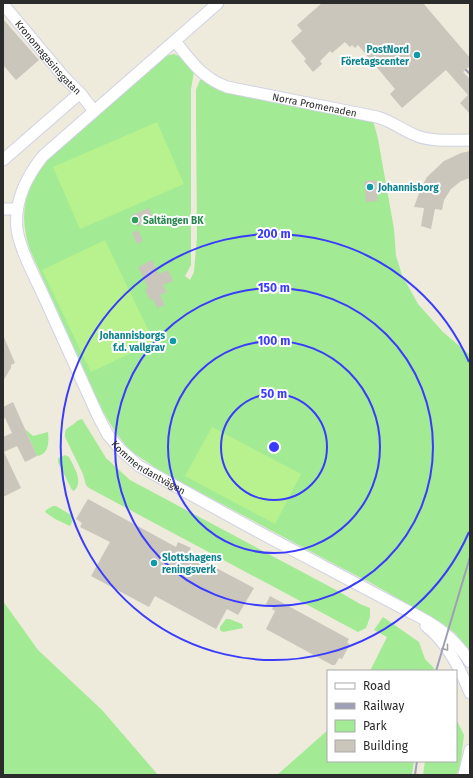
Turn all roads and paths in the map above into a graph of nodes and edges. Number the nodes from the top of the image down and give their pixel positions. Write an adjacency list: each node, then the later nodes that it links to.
1 (218, 3): 3 (street)
2 (3, 4): 4 (street, Kronomagasinsgatan)
3 (175, 41): 5 (street); 6 (street, Norra Promenaden)
4 (80, 93): 5 (street, Kronomagasinsgatan); 7 (street)
5 (94, 111): 9 (street)
6 (470, 140)
7 (3, 160)
8 (3, 209): 9 (street)
9 (17, 209): 10 (street, Kommendantvägen)
10 (408, 611): 11 (street, Kommendantvägen); 12 (street, Kommendantvägen, one-way to 12)
11 (470, 662)
12 (470, 693)
13 (470, 750): 15 (street)
14 (470, 768): 15 (street)
15 (465, 775)

